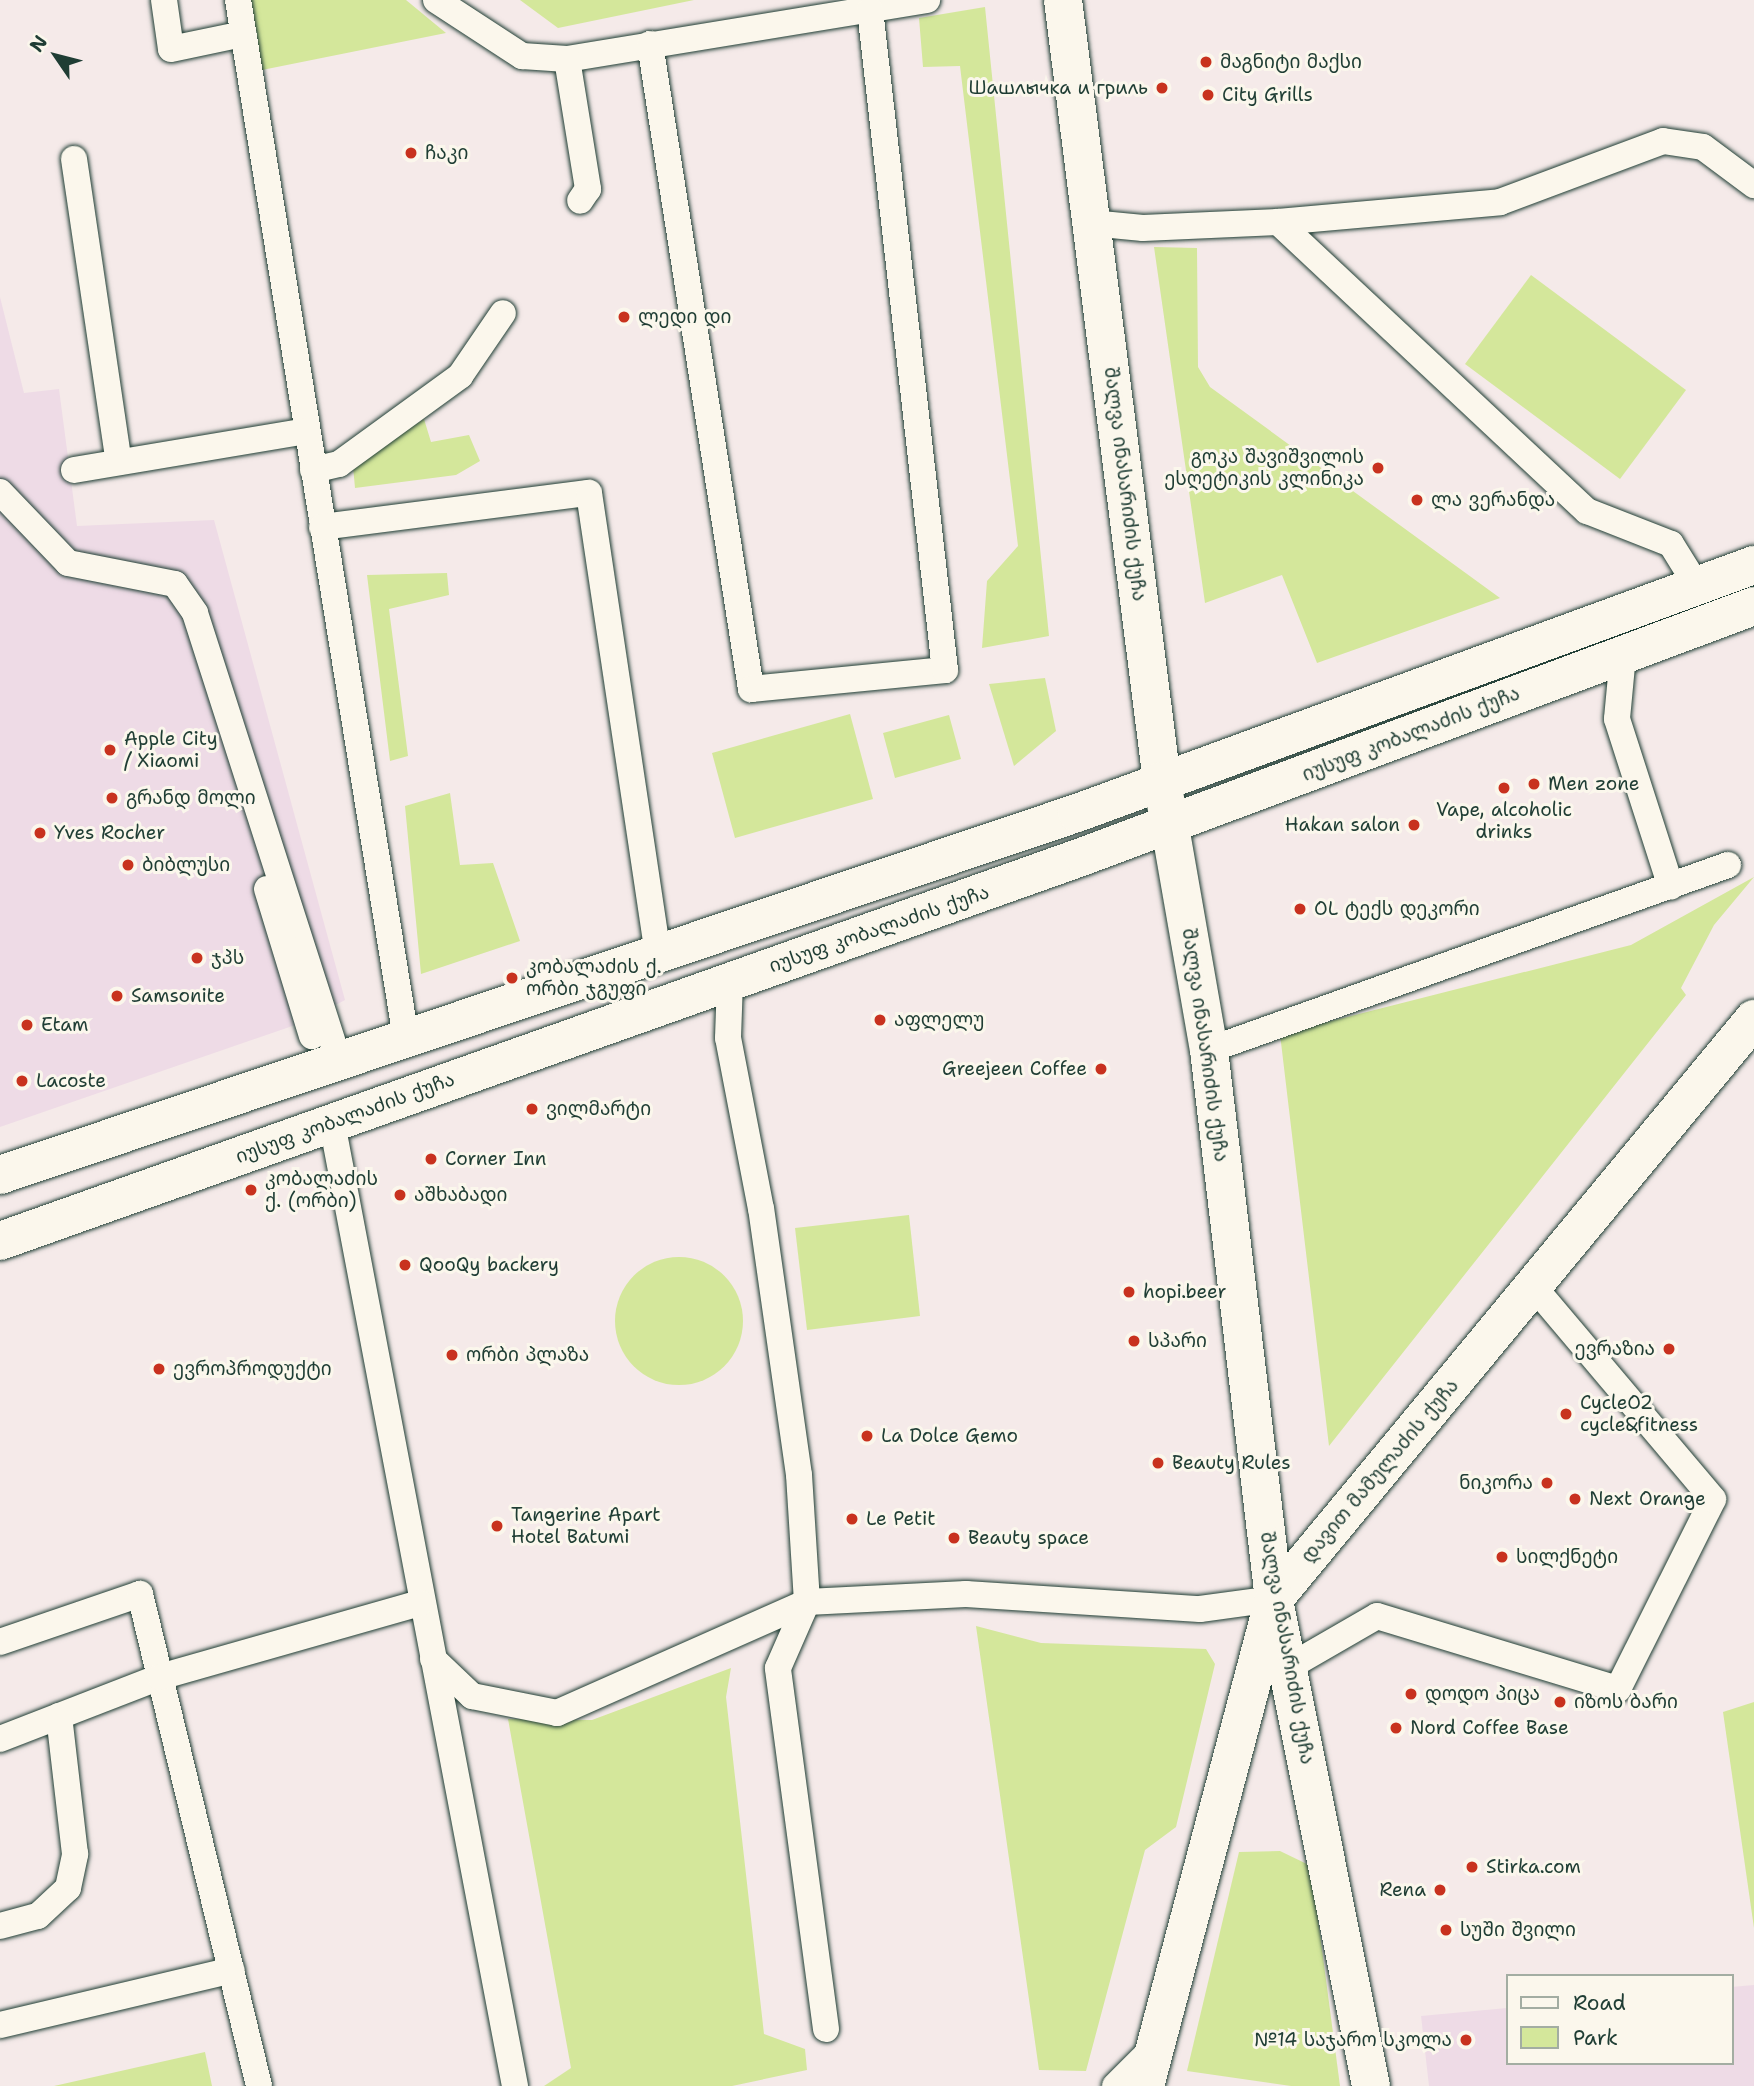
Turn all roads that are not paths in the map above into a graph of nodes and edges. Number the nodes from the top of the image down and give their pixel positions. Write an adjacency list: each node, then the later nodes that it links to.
1 (164, 0): 8 (lane)
2 (238, 0): 8 (lane)
3 (436, 0): 10 (lane)
4 (927, 0): 7 (lane)
5 (1063, 0): 15 (street, შალვა ინასარიძის ქუჩა)
6 (799, 8): 7 (lane); 9 (lane)
7 (870, 10): 9 (lane)
8 (243, 34): 17 (lane)
9 (650, 44): 10 (lane)
10 (567, 59): 13 (lane)
11 (74, 159): 18 (lane)
12 (1754, 185): 14 (lane)
13 (580, 201)
14 (1279, 222): 15 (lane); 24 (lane)
15 (1091, 223): 27 (street, შალვა ინასარიძის ქუჩა)
16 (503, 313): 20 (lane)
17 (307, 430): 18 (lane); 20 (lane)
18 (119, 462): 19 (lane)
19 (75, 470)
20 (313, 470): 22 (lane)
21 (0, 492): 36 (lane)
22 (322, 527): 31 (lane); 34 (lane)
23 (1754, 565): 24 (street, იუსუფ კობალაძის ქუჩა)
24 (1697, 586): 27 (street, იუსუფ კობალაძის ქუჩა)
25 (1754, 606): 26 (street, იუსუფ კობალაძის ქუჩა)
26 (1623, 654): 28 (street, იუსუფ კობალაძის ქუჩა); 30 (lane)
27 (1162, 781): 28 (street, შალვა ინასარიძის ქუჩა); 31 (street, იუსუფ კობალაძის ქუჩა)
28 (1171, 823): 32 (street, იუსუფ კობალაძის ქუჩა); 35 (street, შალვა ინასარიძის ქუჩა)
29 (1728, 865): 30 (lane)
30 (1671, 887): 35 (lane)
31 (658, 954): 34 (street, იუსუფ კობალაძის ქუჩა)
32 (730, 981): 37 (street, იუსუფ კობალაძის ქუჩა); 42 (lane)
33 (1754, 1019): 40 (street, დავით მამულაძის ქუჩა)
34 (406, 1038): 36 (street, იუსუფ კობალაძის ქუჩა)
35 (1209, 1050): 41 (street, შალვა ინასარიძის ქუჩა)
36 (329, 1064): 38 (street, იუსუფ კობალაძის ქუჩა)
37 (332, 1123): 39 (street, იუსუფ კობალაძის ქუჩა); 43 (lane)
38 (0, 1175)
39 (0, 1241)
40 (1533, 1286): 41 (street, დავით მამულაძის ქუჩა); 46 (lane)
41 (1274, 1599): 42 (lane); 46 (street, შალვა ინასარიძის ქუჩა); 54 (street, დავით მამულაძის ქუჩა)
42 (807, 1602): 45 (lane); 53 (lane)
43 (420, 1603): 45 (lane); 47 (lane)
44 (0, 1643): 47 (lane)
45 (433, 1659): 56 (lane)
46 (1287, 1668): 59 (street, შალვა ინასარიძის ქუჩა)
47 (160, 1677): 48 (lane); 51 (lane)
48 (59, 1716): 49 (lane); 50 (lane)
49 (0, 1739)
50 (0, 1926)
51 (232, 1970): 52 (lane); 55 (lane)
52 (0, 2025)
53 (826, 2029)
54 (1154, 2047): 57 (lane); 58 (street, დავით მამულაძის ქუჩა)
55 (259, 2086)
56 (515, 2086)
57 (1115, 2086)
58 (1145, 2086)
59 (1371, 2086)

